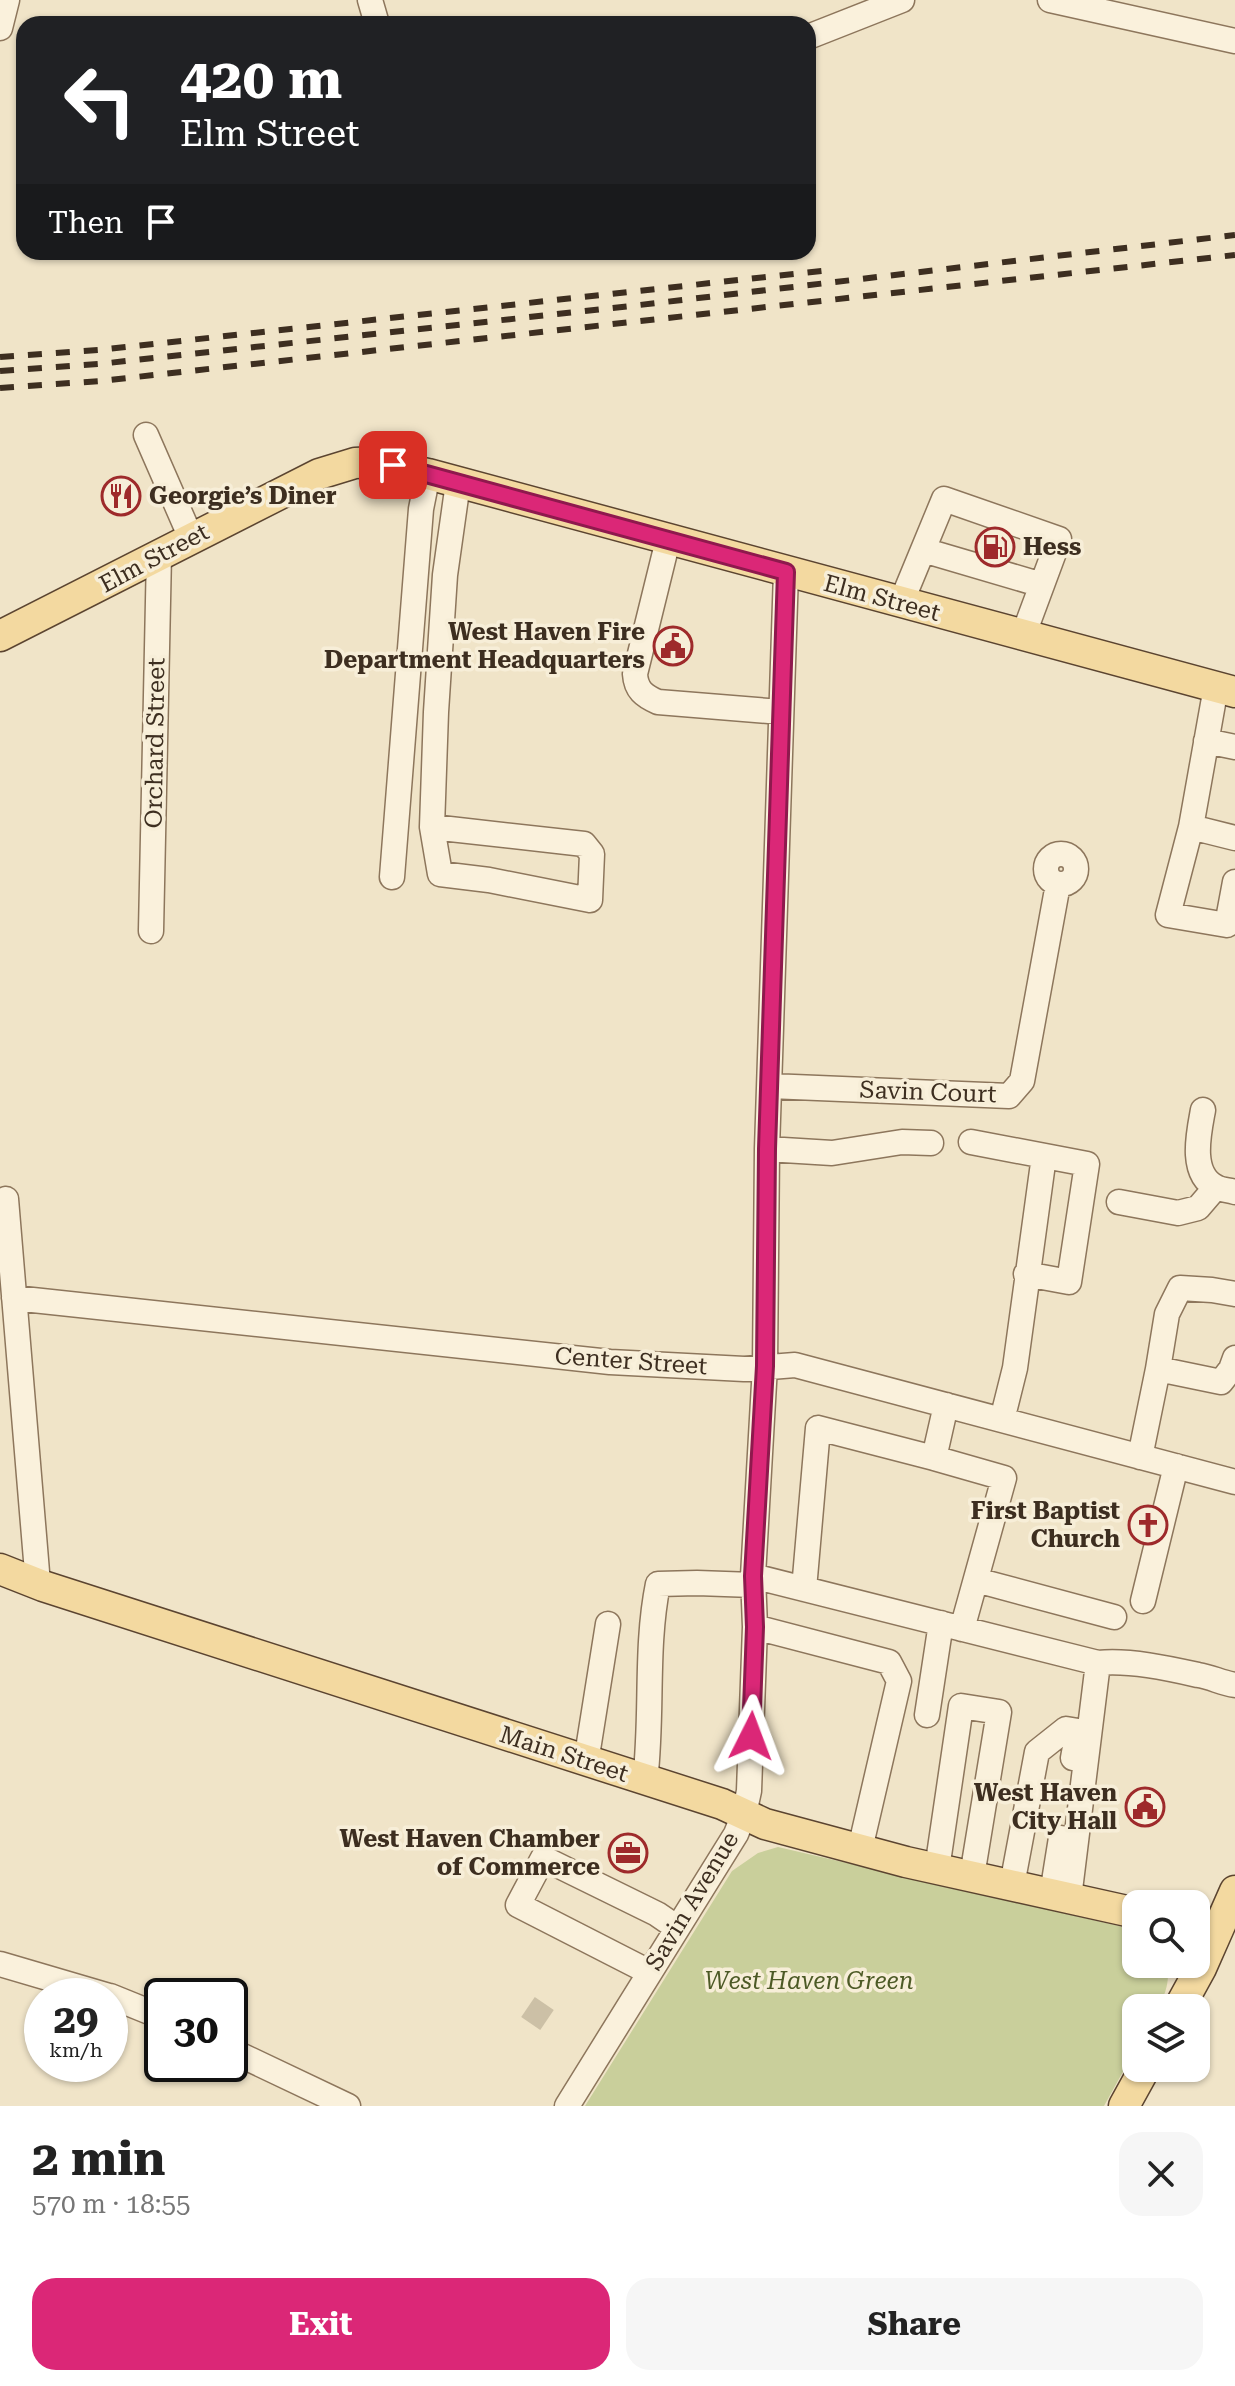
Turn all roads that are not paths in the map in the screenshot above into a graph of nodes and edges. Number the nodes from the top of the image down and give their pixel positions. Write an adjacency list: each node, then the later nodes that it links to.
1 (7, 0): 4 (street)
2 (902, 0): 5 (street)
3 (1050, 0): 6 (street)
4 (0, 28)
5 (816, 34)
6 (1235, 41)
7 (146, 435): 10 (street)
8 (428, 474): 9 (main road, Elm Street); 10 (main road, Elm Street); 26 (street)
9 (458, 483): 11 (main road, Elm Street); 23 (street)
10 (191, 538): 13 (main road, Elm Street)
11 (668, 540): 14 (main road, Elm Street); 20 (street)
12 (923, 550): 15 (street); 15 (street); 16 (street)
13 (159, 554): 17 (main road, Elm Street); 29 (street, Orchard Street)
14 (786, 572): 16 (main road, Elm Street); 20 (street, Savin Avenue)
15 (1042, 585): 18 (street)
16 (901, 603): 18 (main road, Elm Street)
17 (0, 636)
18 (1023, 636): 19 (main road, Elm Street)
19 (1225, 689): 21 (street)
20 (781, 712): 30 (street, Savin Avenue)
21 (1206, 741): 22 (street); 24 (street)
22 (1235, 747)
23 (432, 827): 23 (street)
24 (1191, 827): 25 (street); 28 (street)
25 (1235, 838)
26 (392, 877)
27 (1058, 884): 30 (street, Savin Court)
28 (1234, 893)
29 (151, 931)
30 (770, 1086): 34 (street, Savin Avenue)
31 (1203, 1110): 36 (street)
32 (971, 1142): 35 (street)
33 (931, 1143): 34 (street)
34 (767, 1149): 43 (street, Savin Avenue)
35 (1044, 1156): 39 (street); 39 (street)
36 (1226, 1190): 38 (street)
37 (6, 1199): 41 (street)
38 (1119, 1202)
39 (1026, 1274): 46 (street)
40 (1235, 1294): 44 (street)
41 (14, 1298): 43 (street, Center Street); 54 (street)
42 (1235, 1358): 44 (street)
43 (765, 1366): 45 (street, Center Street); 53 (street, Savin Avenue)
44 (1158, 1369): 47 (street)
45 (946, 1405): 46 (street, Center Street); 48 (street)
46 (1002, 1420): 47 (street, Center Street)
47 (1140, 1457): 49 (street, Center Street)
48 (934, 1458): 52 (street); 55 (street)
49 (1176, 1466): 50 (street, Center Street); 56 (street)
50 (1235, 1482)
51 (0, 1569): 54 (main road, Main Street)
52 (976, 1580): 57 (street); 59 (street)
53 (753, 1581): 55 (street); 60 (street, Savin Avenue); 65 (street)
54 (38, 1584): 64 (main road, Main Street)
55 (804, 1589): 59 (street)
56 (1143, 1601)
57 (1114, 1617)
58 (608, 1624): 64 (street)
59 (952, 1626): 61 (street); 63 (street)
60 (755, 1627): 66 (street, Savin Avenue); 67 (street)
61 (1098, 1663): 62 (street); 72 (street)
62 (1235, 1685)
63 (927, 1715)
64 (586, 1762): 65 (main road, Main Street)
65 (645, 1781): 66 (main road, Main Street)
66 (744, 1814): 67 (main road, Main Street); 74 (street, Savin Avenue)
67 (860, 1849): 68 (main road, Main Street)
68 (937, 1869): 69 (main road, Main Street); 69 (street)
69 (972, 1876): 70 (main road, Main Street)
70 (1012, 1885): 72 (main road, Main Street); 72 (street)
71 (1235, 1891): 75 (main road)
72 (1060, 1896): 73 (main road, Main Street)
73 (1122, 1910)
74 (676, 1927): 77 (street, Savin Avenue); 77 (street)
75 (1217, 1929): 79 (main road)
76 (0, 1964): 78 (street)
77 (649, 1972): 83 (street, Savin Avenue)
78 (48, 1978)
79 (1186, 1994)
80 (248, 2059): 82 (street)
81 (1137, 2082): 84 (main road)
82 (348, 2106)
83 (567, 2106)
84 (1124, 2106)

